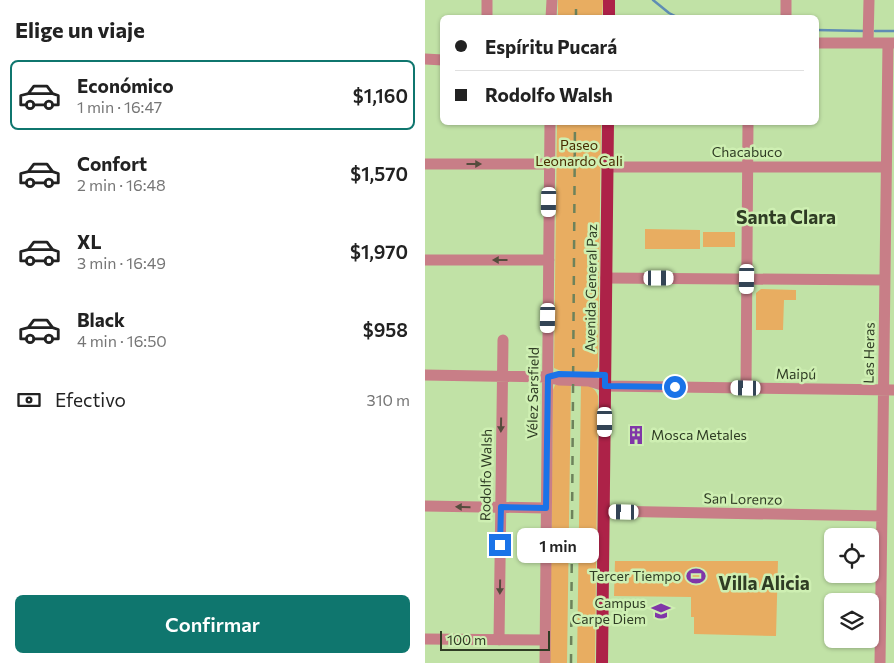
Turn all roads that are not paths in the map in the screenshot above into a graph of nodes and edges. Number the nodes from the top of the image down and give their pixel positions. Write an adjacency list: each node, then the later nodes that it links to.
1 (487, 0): 6 (street)
2 (551, 0): 7 (street)
3 (609, 0): 8 (main road)
4 (786, 0): 9 (street)
5 (869, 0): 11 (street)
6 (487, 15)
7 (551, 15)
8 (609, 15)
9 (787, 15)
10 (819, 43): 11 (street)
11 (868, 43): 12 (street)
12 (891, 43): 22 (street, Las Heras)
13 (425, 59): 14 (street)
14 (440, 60)
15 (550, 125): 19 (street, Vélez Sarsfield)
16 (608, 125): 20 (main road, Avenida General Paz)
17 (748, 125): 21 (street)
18 (425, 164): 19 (street, one-way to 19)
19 (550, 164): 24 (street, Vélez Sarsfield)
20 (607, 166): 21 (street, Chacabuco); 25 (main road, Avenida General Paz)
21 (748, 167): 22 (street, Chacabuco); 26 (street)
22 (887, 167): 27 (street, Las Heras)
23 (425, 260): 24 (street, one-way to 23)
24 (549, 260): 31 (street, Vélez Sarsfield)
25 (606, 278): 26 (street); 32 (main road, Avenida General Paz)
26 (747, 279): 27 (street); 33 (street)
27 (885, 280): 34 (street, Las Heras)
28 (503, 340): 30 (street, Rodolfo Walsh)
29 (425, 375): 30 (street, Maipú)
30 (502, 376): 31 (street, Maipú); 36 (street, Rodolfo Walsh, one-way to 36)
31 (548, 377): 32 (street, Maipú); 37 (street, Vélez Sarsfield)
32 (605, 381): 33 (street, Maipú); 38 (main road, Avenida General Paz)
33 (746, 388): 34 (street, Maipú)
34 (889, 390): 39 (street, Las Heras)
35 (425, 506): 36 (street, one-way to 35)
36 (501, 507): 37 (street); 41 (street, Rodolfo Walsh, one-way to 41)
37 (546, 508): 42 (street, Vélez Sarsfield)
38 (604, 511): 39 (street, San Lorenzo); 44 (main road, Avenida General Paz)
39 (882, 516): 45 (street, Las Heras)
40 (425, 639): 41 (street)
41 (499, 640): 42 (street)
42 (545, 640): 43 (street, Vélez Sarsfield)
43 (545, 663)
44 (602, 663)
45 (880, 663)

